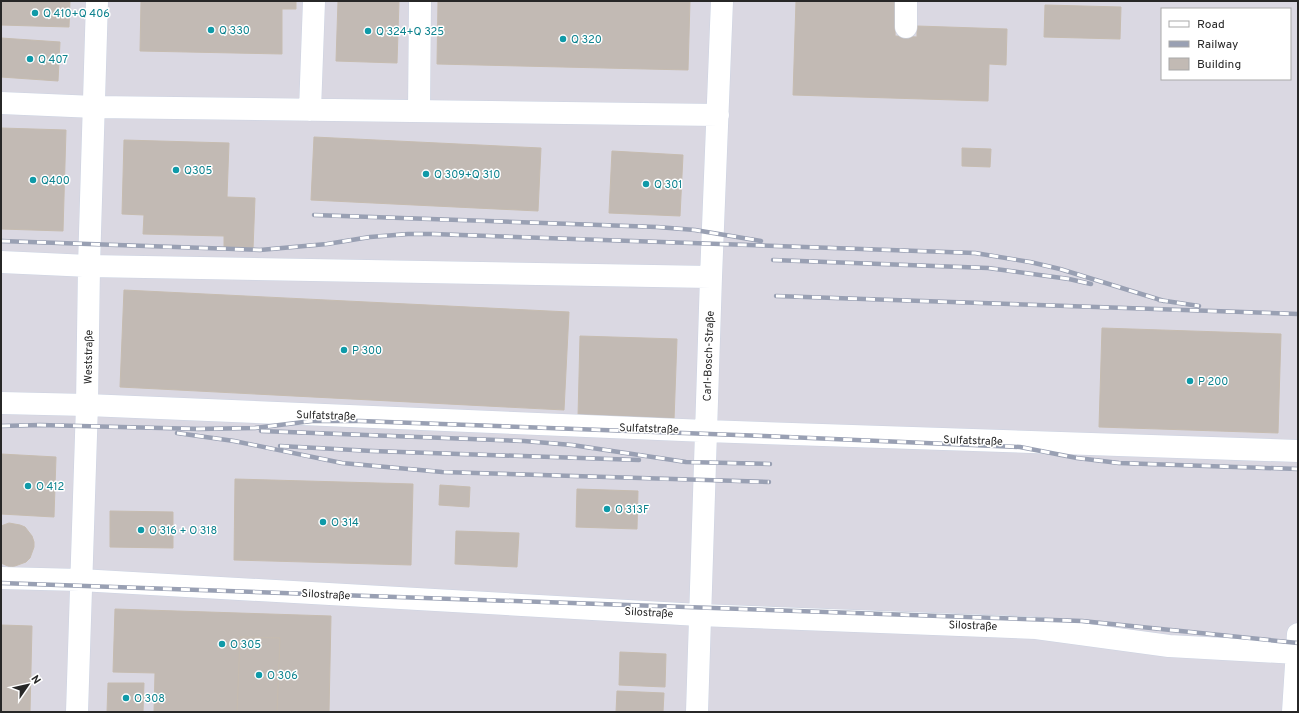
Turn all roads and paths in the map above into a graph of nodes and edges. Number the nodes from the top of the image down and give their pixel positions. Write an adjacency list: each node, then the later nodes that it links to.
1 (97, 1): 8 (street, Weststraße)
2 (314, 1): 9 (street)
3 (420, 1): 10 (street)
4 (722, 1): 11 (street, Carl-Bosch-Straße)
5 (906, 1): 6 (street)
6 (906, 27)
7 (1, 103): 8 (street)
8 (95, 107): 9 (street); 13 (street, Weststraße)
9 (310, 110): 10 (street)
10 (418, 111): 11 (street)
11 (718, 115): 14 (street, Carl-Bosch-Straße)
12 (1, 262): 13 (street)
13 (89, 266): 14 (street); 16 (street, Weststraße)
14 (711, 277): 17 (street, Carl-Bosch-Straße)
15 (1, 402): 16 (street, Sulfatstraße)
16 (87, 405): 17 (street, Sulfatstraße); 20 (street, Weststraße)
17 (706, 430): 18 (street, Sulfatstraße); 21 (street, Carl-Bosch-Straße)
18 (1298, 451)
19 (1, 578): 20 (street, Silostraße)
20 (80, 580): 21 (street, Silostraße); 23 (street, Weststraße)
21 (700, 615): 22 (street, Silostraße); 24 (street, Carl-Bosch-Straße)
22 (1297, 644): 25 (street)
23 (77, 712)
24 (697, 712)
25 (1293, 712)

